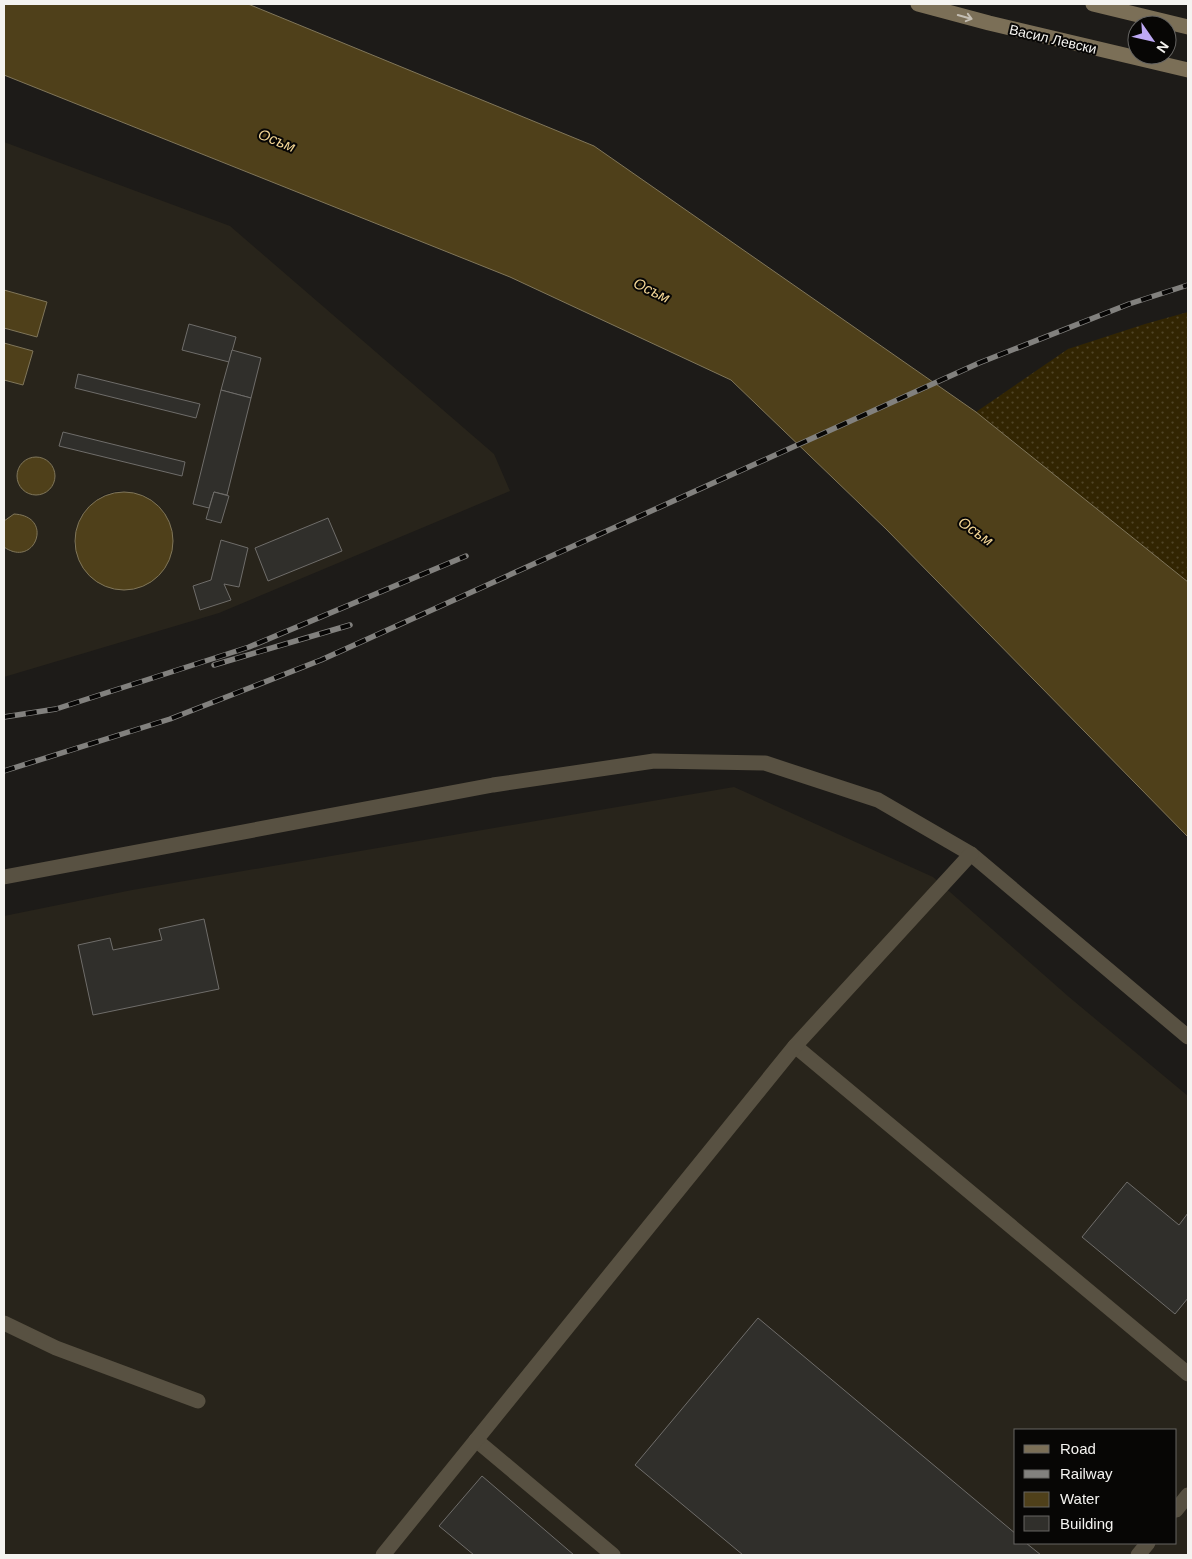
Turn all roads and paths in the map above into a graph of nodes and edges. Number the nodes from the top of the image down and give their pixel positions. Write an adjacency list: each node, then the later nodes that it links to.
1 (918, 4): 4 (main road, Васил Левски, one-way to 4)
2 (1093, 4): 3 (main road)
3 (1188, 27)
4 (1188, 70)
5 (971, 854): 6 (street); 7 (street); 8 (street)
6 (4, 877)
7 (1188, 1037)
8 (795, 1046): 10 (street); 12 (street)
9 (4, 1323): 11 (street)
10 (1188, 1374)
11 (198, 1401)
12 (476, 1440): 16 (street); 17 (street)
13 (1188, 1495): 14 (street)
14 (1177, 1509)
15 (1147, 1544): 18 (street)
16 (383, 1555)
17 (613, 1555)
18 (1138, 1555)

